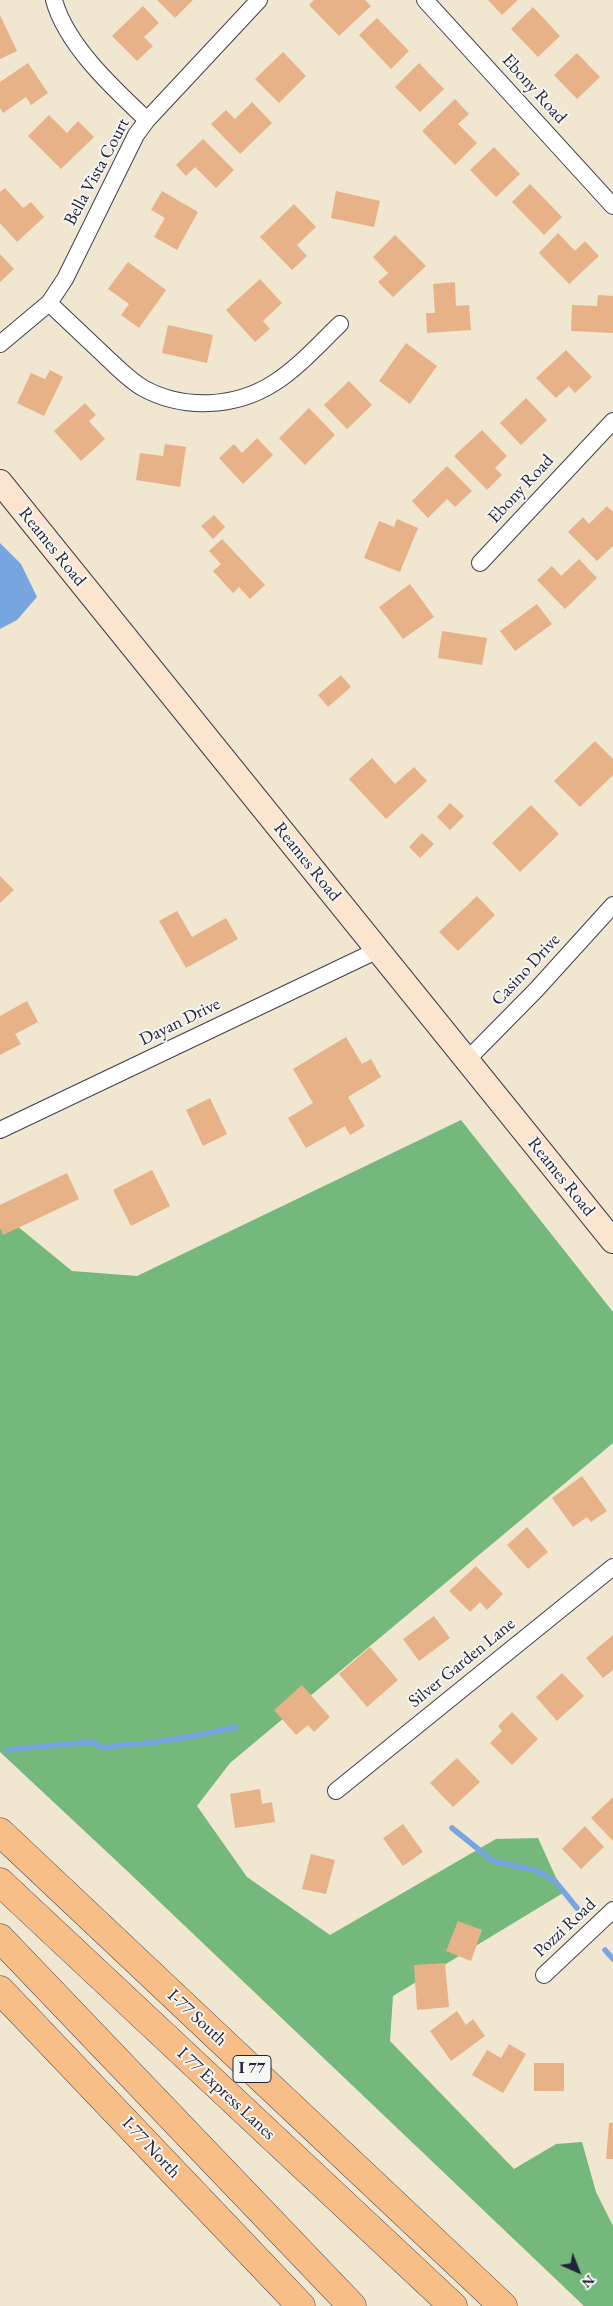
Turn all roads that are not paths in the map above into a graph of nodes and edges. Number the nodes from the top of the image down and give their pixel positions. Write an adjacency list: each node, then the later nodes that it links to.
1 (54, 0): 4 (street)
2 (259, 0): 4 (street, Bella Vista Court)
3 (425, 0): 5 (street, Ebony Road)
4 (147, 120): 6 (street, Bella Vista Court)
5 (613, 206)
6 (49, 303): 7 (street); 8 (street, Bella Vista Court)
7 (340, 324)
8 (0, 344)
9 (613, 421): 11 (street, Ebony Road)
10 (0, 482): 13 (main road, Reames Road)
11 (480, 563)
12 (613, 905): 14 (street, Casino Drive)
13 (378, 950): 14 (main road, Reames Road); 15 (street, Dayan Drive)
14 (466, 1061): 16 (main road, Reames Road)
15 (0, 1130)
16 (613, 1241)
17 (613, 1567): 18 (street, Silver Garden Lane)
18 (336, 1791)
19 (0, 1832): 30 (highway, I-77 South / I 77)
20 (0, 1882): 25 (highway, I 77 Express Lanes / I 77)
21 (613, 1910): 23 (street, Pozzi Road)
22 (0, 1938): 27 (highway)
23 (544, 1975)
24 (0, 1990): 26 (highway, I-77 North)
25 (383, 2241): 28 (highway); 29 (highway, I 77 Express Lanes / I 77)
26 (301, 2306)
27 (352, 2306)
28 (430, 2306)
29 (453, 2306)
30 (504, 2306)

